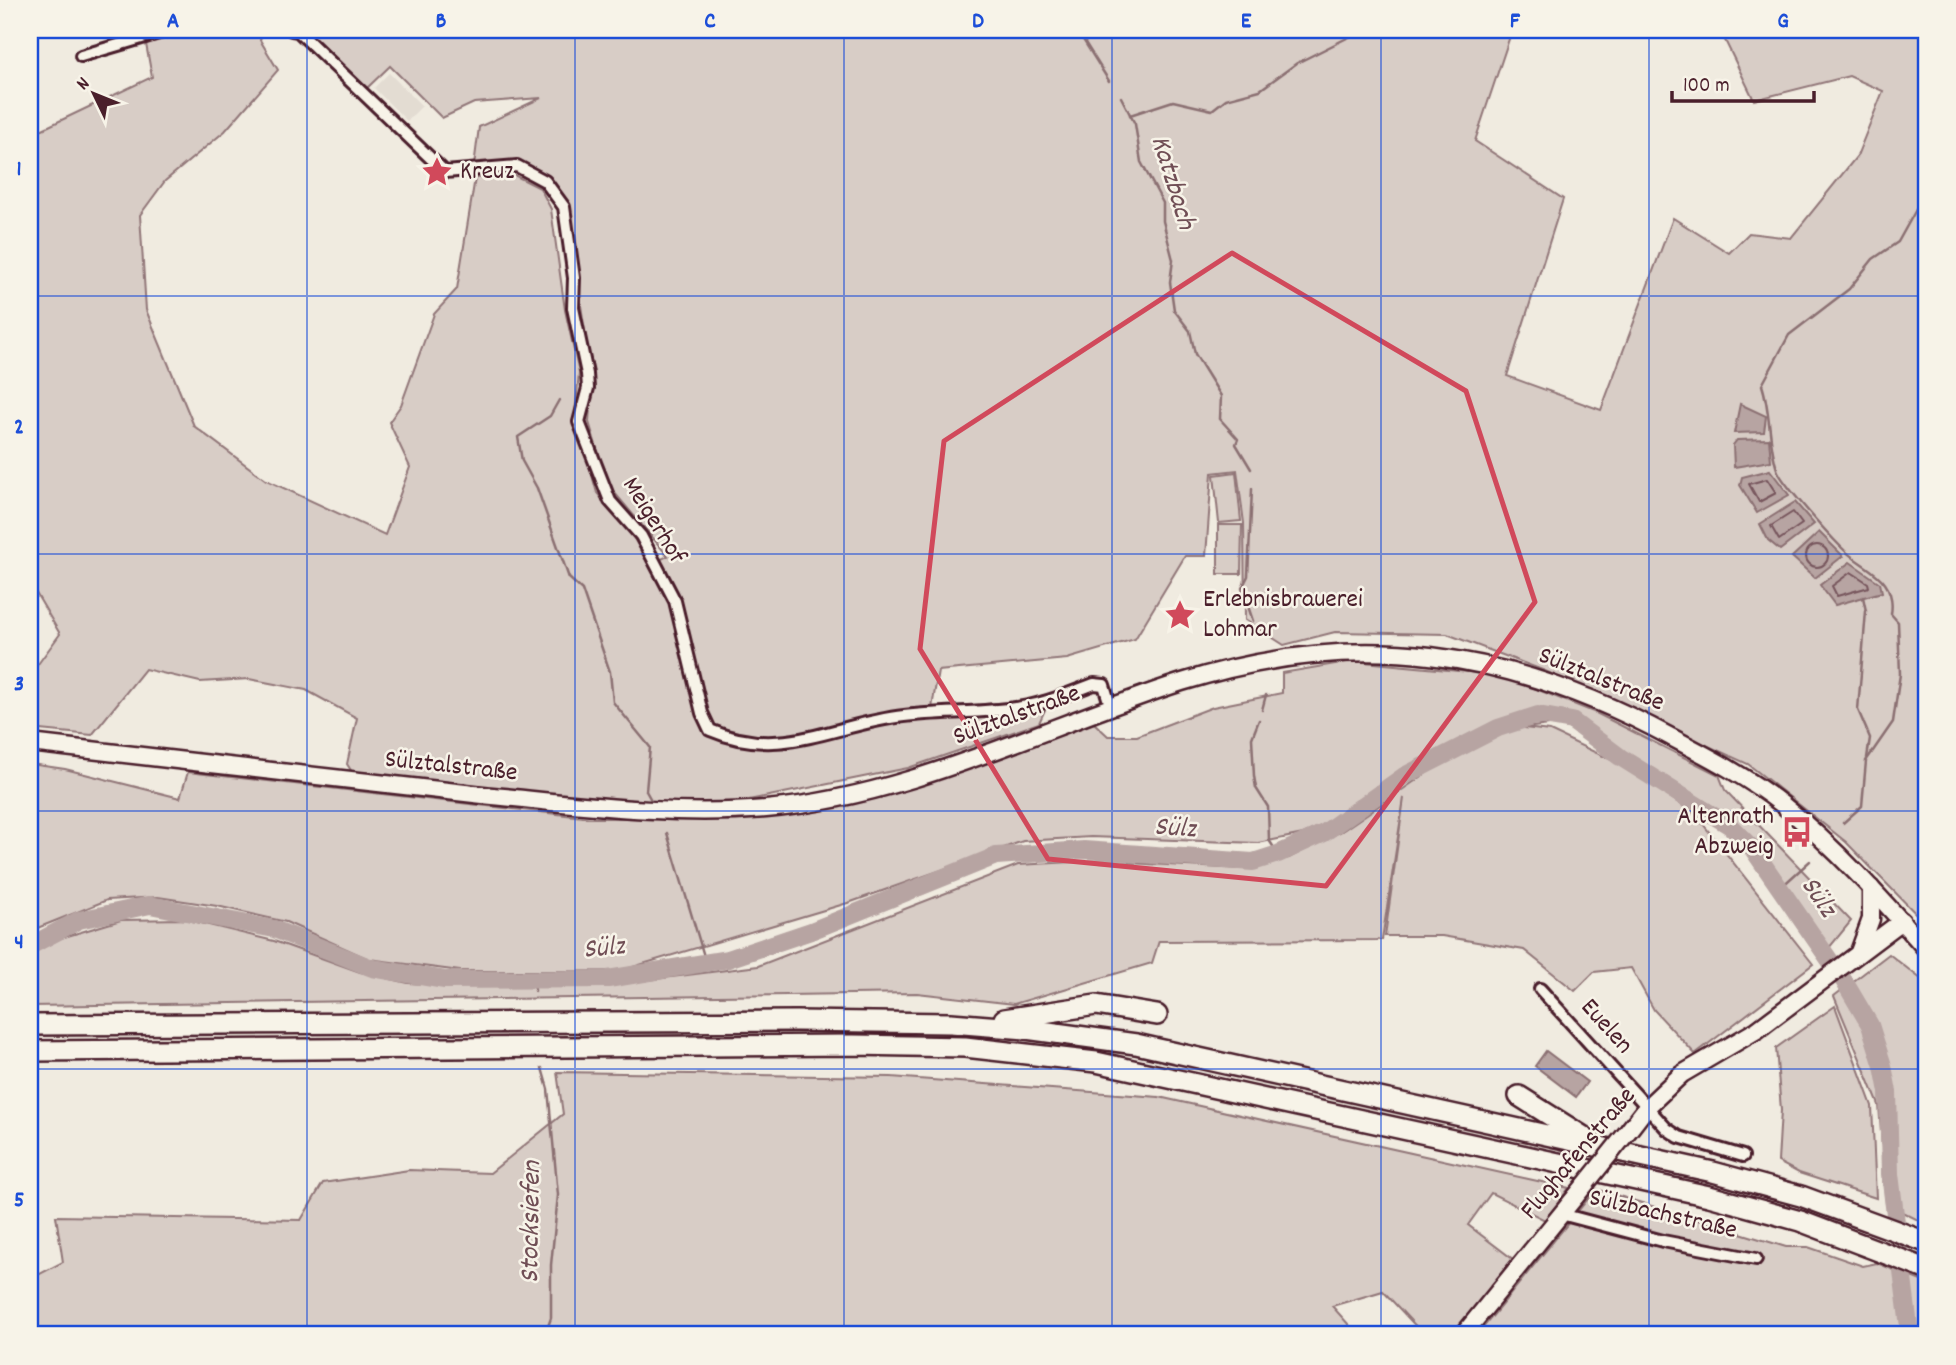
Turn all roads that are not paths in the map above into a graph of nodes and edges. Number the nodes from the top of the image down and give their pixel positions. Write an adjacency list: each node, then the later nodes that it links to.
1 (169, 30): 3 (street)
2 (295, 31): 4 (street, Meigerhof)
3 (81, 56)
4 (1111, 708): 5 (main road, Sülztalstraße); 6 (main road, Sülztalstraße)
5 (30, 743)
6 (1871, 888): 7 (main road, Sülztalstraße); 9 (main road)
7 (1902, 921): 8 (main road, Sülztalstraße); 9 (main road)
8 (1926, 949)
9 (1853, 959): 16 (main road, Flughafenstraße)
10 (1540, 989): 16 (street, Euelen)
11 (1157, 1015): 12 (highway)
12 (951, 1023): 13 (highway); 17 (highway)
13 (30, 1025)
14 (30, 1051): 22 (highway)
15 (1519, 1096): 17 (highway)
16 (1646, 1108): 18 (street, Euelen); 19 (main road, Flughafenstraße, bridge)
17 (1597, 1146): 20 (highway)
18 (1743, 1156)
19 (1561, 1214): 21 (street, Sülzbachstraße); 23 (main road, Flughafenstraße)
20 (1926, 1242)
21 (1756, 1259)
22 (1926, 1269)
23 (1463, 1335)

